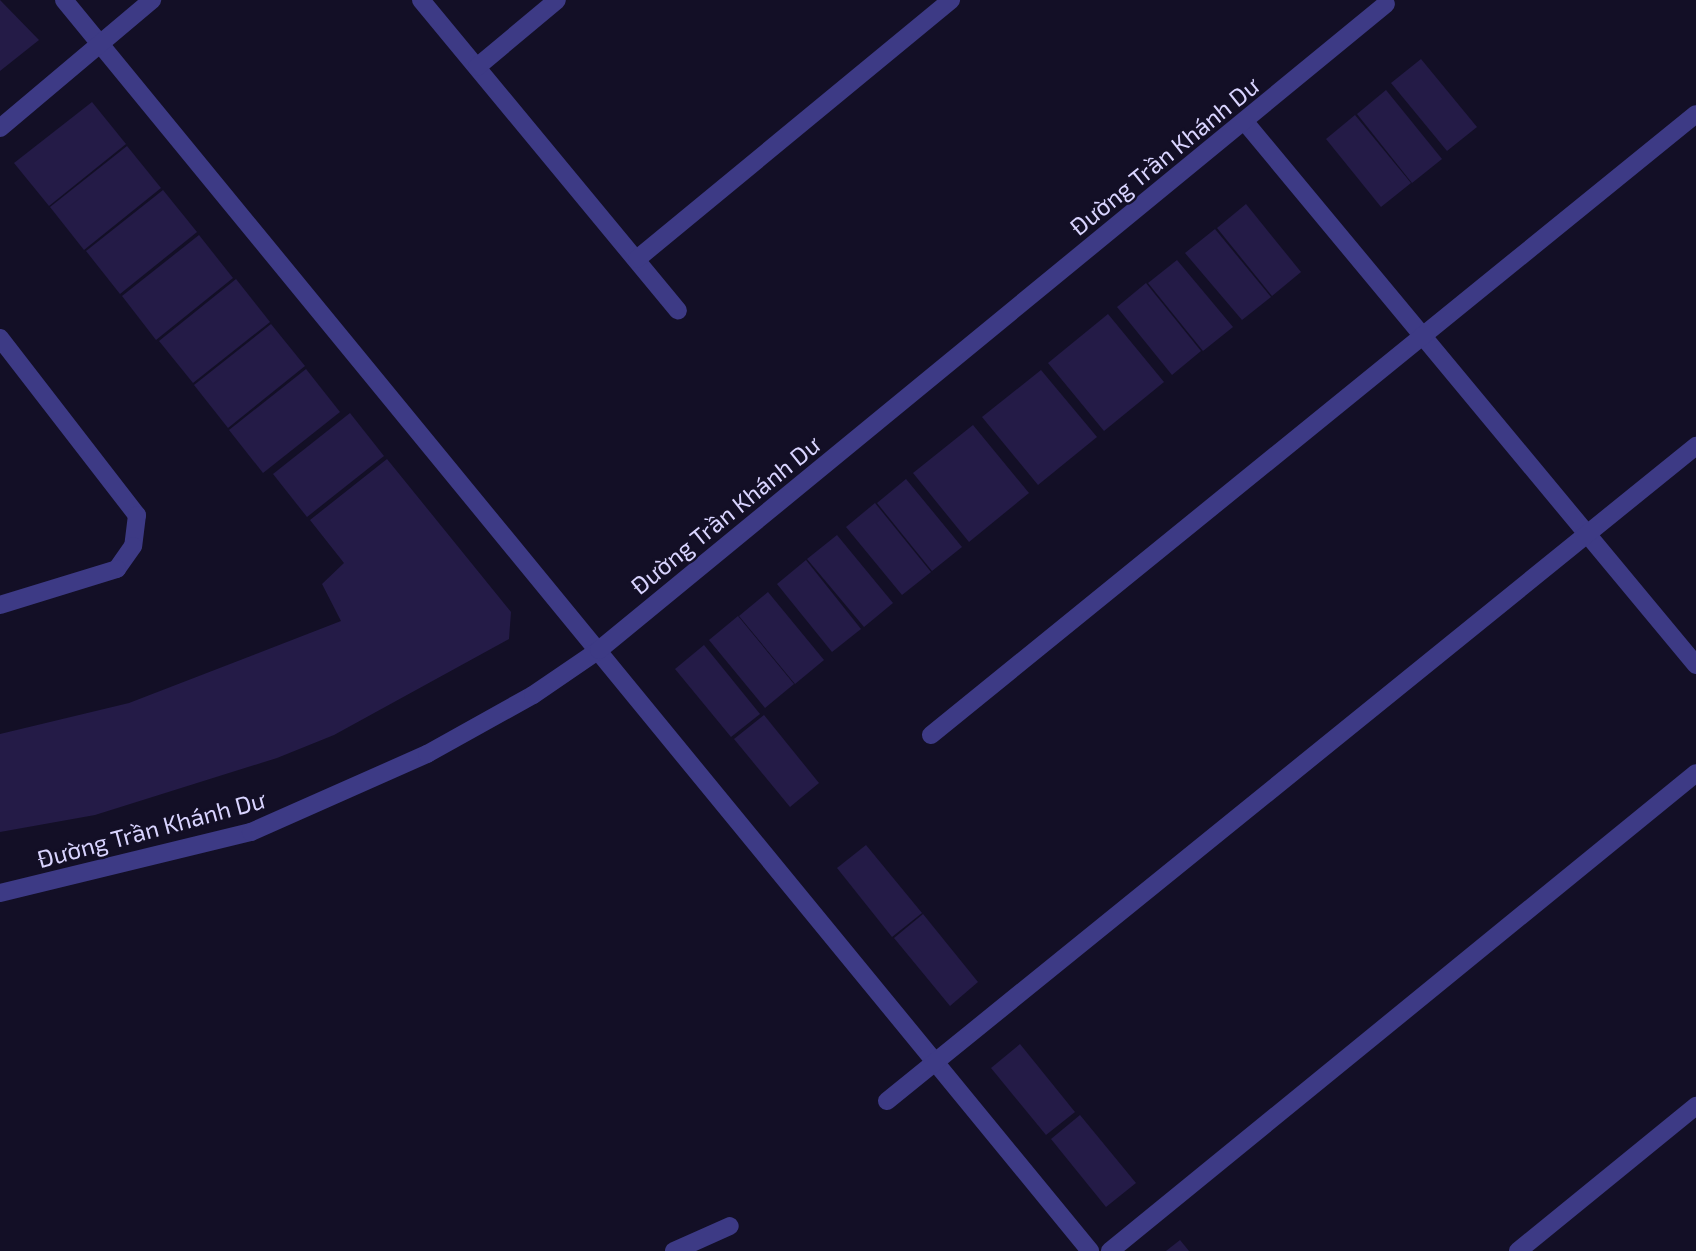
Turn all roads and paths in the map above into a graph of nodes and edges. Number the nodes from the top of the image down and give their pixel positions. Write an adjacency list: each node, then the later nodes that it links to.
1 (64, 0): 7 (street)
2 (152, 0): 7 (street)
3 (422, 0): 8 (street)
4 (557, 0): 8 (street)
5 (951, 0): 12 (street)
6 (1386, 4): 10 (street, Đường Trần Khánh Dư)
7 (100, 43): 11 (street); 19 (street)
8 (477, 67): 12 (street)
9 (1696, 114): 14 (street)
10 (1245, 121): 14 (street); 19 (street, Đường Trần Khánh Dư)
11 (0, 128)
12 (637, 259): 13 (street)
13 (678, 311)
14 (1426, 337): 17 (street); 21 (street)
15 (0, 338): 18 (street)
16 (1696, 446): 17 (street)
17 (1590, 532): 20 (street); 24 (street)
18 (0, 605)
19 (599, 650): 23 (street, Đường Trần Khánh Dư); 24 (street)
20 (1696, 665)
21 (931, 734)
22 (1696, 773): 30 (street)
23 (0, 893)
24 (932, 1064): 25 (street); 29 (street)
25 (887, 1101)
26 (1696, 1106): 31 (street)
27 (730, 1226): 28 (street)
28 (674, 1251)
29 (1090, 1251)
30 (1110, 1251)
31 (1518, 1251)

